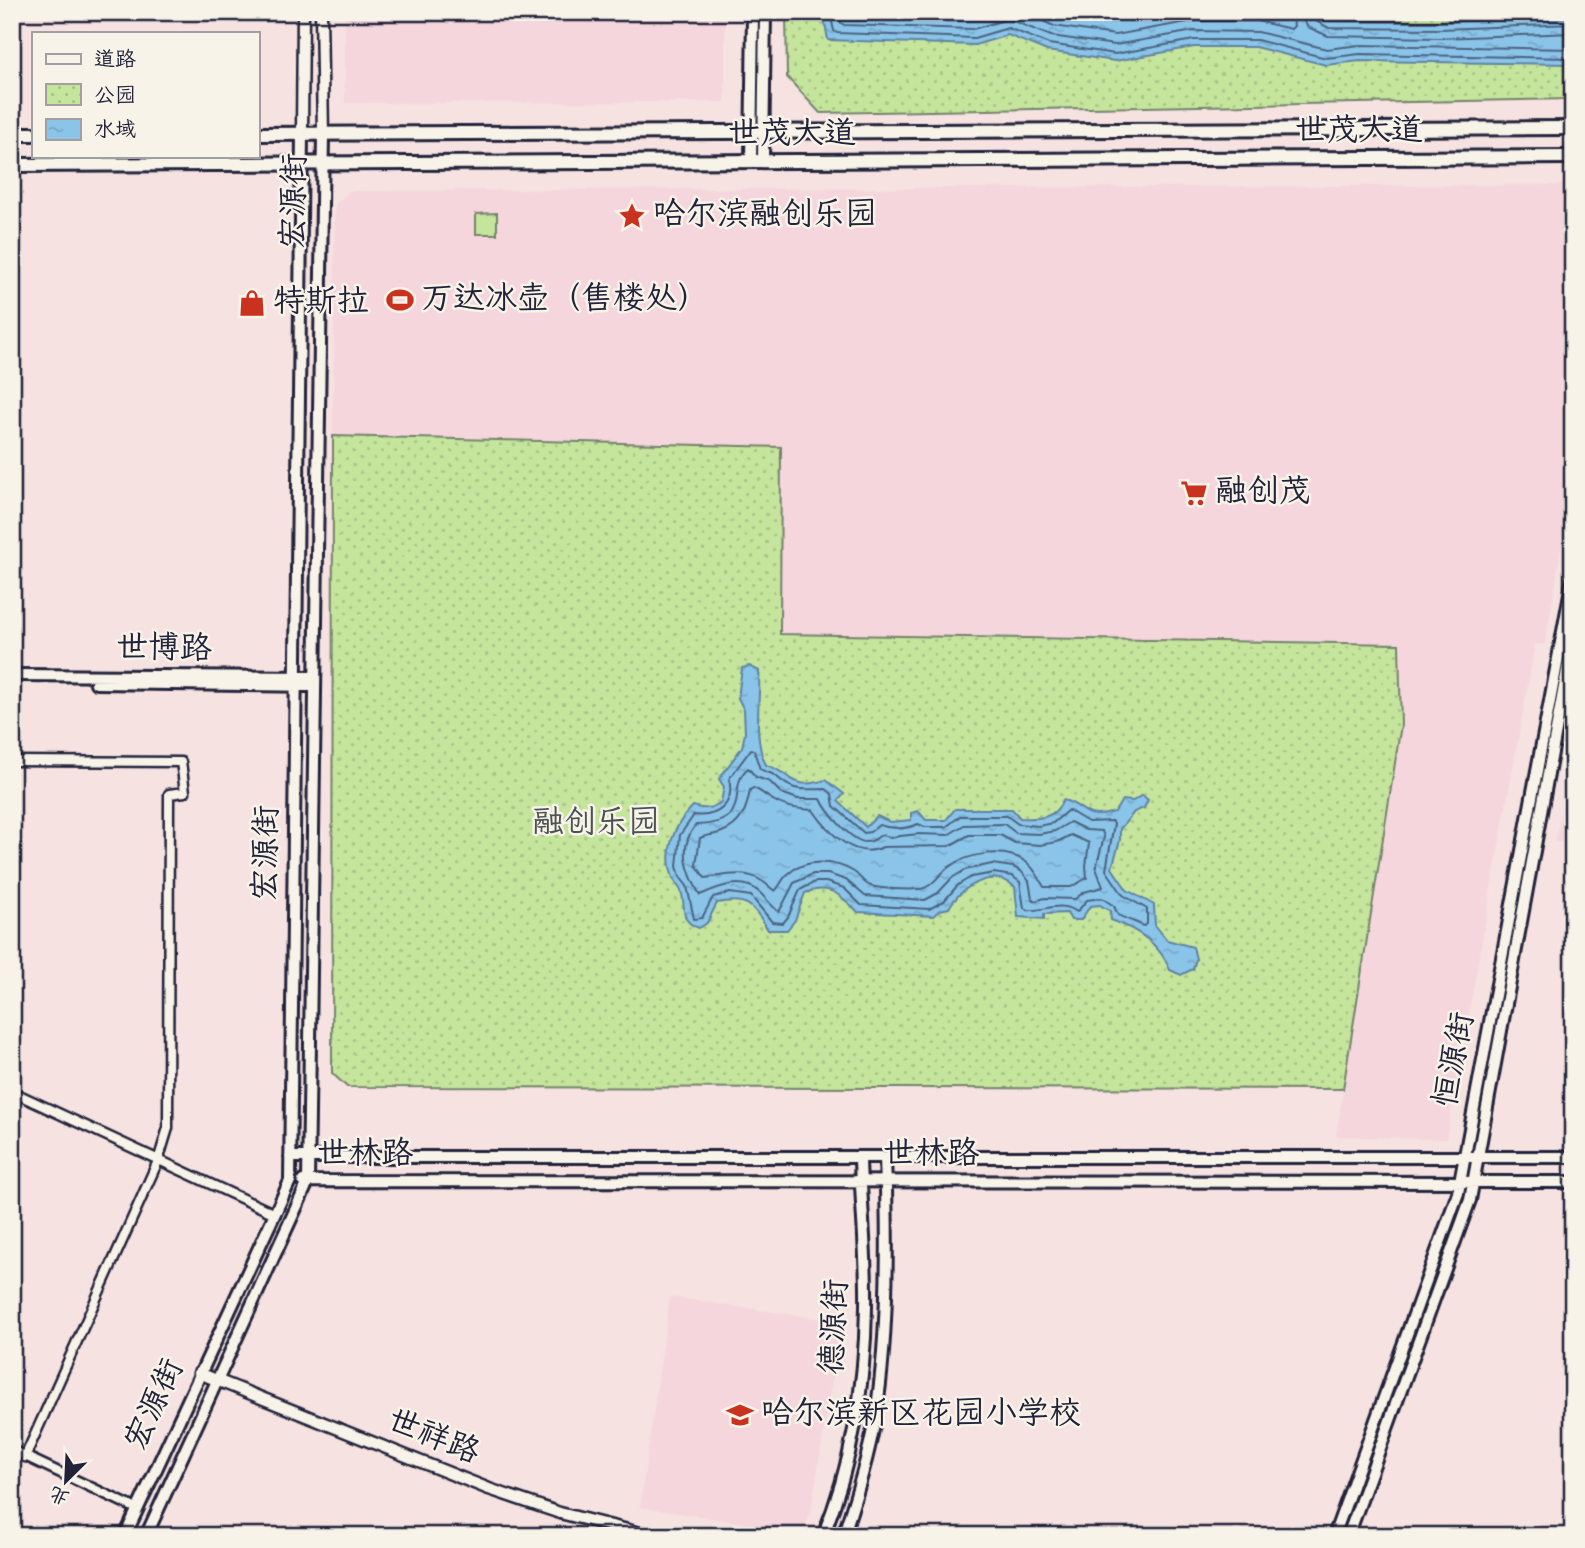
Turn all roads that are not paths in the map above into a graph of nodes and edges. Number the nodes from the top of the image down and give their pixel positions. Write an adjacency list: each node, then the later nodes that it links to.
1 (303, 12): 9 (street)
2 (321, 12): 10 (street)
3 (753, 12): 6 (main road)
4 (765, 12): 6 (main road)
5 (1573, 128): 6 (main road, 世茂大道)
6 (757, 132): 10 (main road, 世茂大道); 13 (main road)
7 (32, 134): 11 (main road)
8 (259, 134): 9 (main road, 世茂大道)
9 (302, 134): 10 (main road, 世茂大道); 14 (main road, 宏源街)
10 (323, 134): 15 (main road, 宏源街)
11 (12, 135)
12 (1573, 158): 13 (main road, 世茂大道)
13 (757, 161): 15 (main road, 世茂大道)
14 (302, 164): 15 (main road, 世茂大道); 16 (main road, 世茂大道); 22 (main road, 宏源街)
15 (322, 164): 23 (main road, 宏源街)
16 (12, 165)
17 (1573, 578): 20 (main road, 恒源街)
18 (1573, 638): 20 (main road, 恒源街)
19 (12, 675): 22 (main road, 世博路)
20 (1564, 676): 24 (main road, 恒源街)
21 (12, 682): 22 (main road, 世博路)
22 (296, 682): 23 (main road, 世博路); 27 (main road, 宏源街)
23 (315, 682): 28 (main road, 宏源街)
24 (1563, 690): 29 (main road, 恒源街); 30 (main road, 恒源街)
25 (12, 761): 34 (street)
26 (12, 1095): 34 (street)
27 (290, 1157): 28 (main road, 世林路); 35 (main road, 宏源街)
28 (309, 1157): 32 (main road, 世林路); 38 (main road, 宏源街)
29 (1465, 1157): 30 (main road, 世林路); 33 (main road, 世林路); 39 (main road, 恒源街)
30 (1478, 1157): 31 (main road, 世林路); 40 (main road, 恒源街)
31 (1573, 1157)
32 (860, 1158): 33 (main road, 世林路); 36 (main road, 德源街)
33 (885, 1158): 37 (main road, 德源街)
34 (158, 1161): 42 (street); 46 (street)
35 (290, 1181): 38 (main road, 世林路); 42 (main road, 宏源街)
36 (860, 1181): 37 (main road, 世林路); 38 (main road, 世林路); 51 (main road, 德源街)
37 (886, 1181): 39 (main road, 世林路); 52 (main road, 德源街)
38 (308, 1182): 44 (main road, 宏源街)
39 (1460, 1182): 40 (main road, 世林路); 53 (main road, 恒源街)
40 (1473, 1182): 41 (main road, 世林路); 54 (main road, 恒源街)
41 (1573, 1182)
42 (273, 1213): 43 (main road, 宏源街)
43 (199, 1373): 44 (street, 世祥路); 47 (main road, 宏源街)
44 (217, 1380): 49 (main road, 宏源街); 50 (street, 世祥路)
45 (12, 1450): 46 (street)
46 (26, 1457): 47 (street)
47 (137, 1509): 48 (main road, 宏源街)
48 (125, 1536)
49 (146, 1536)
50 (652, 1536)
51 (823, 1536)
52 (843, 1536)
53 (1334, 1536)
54 (1348, 1536)

